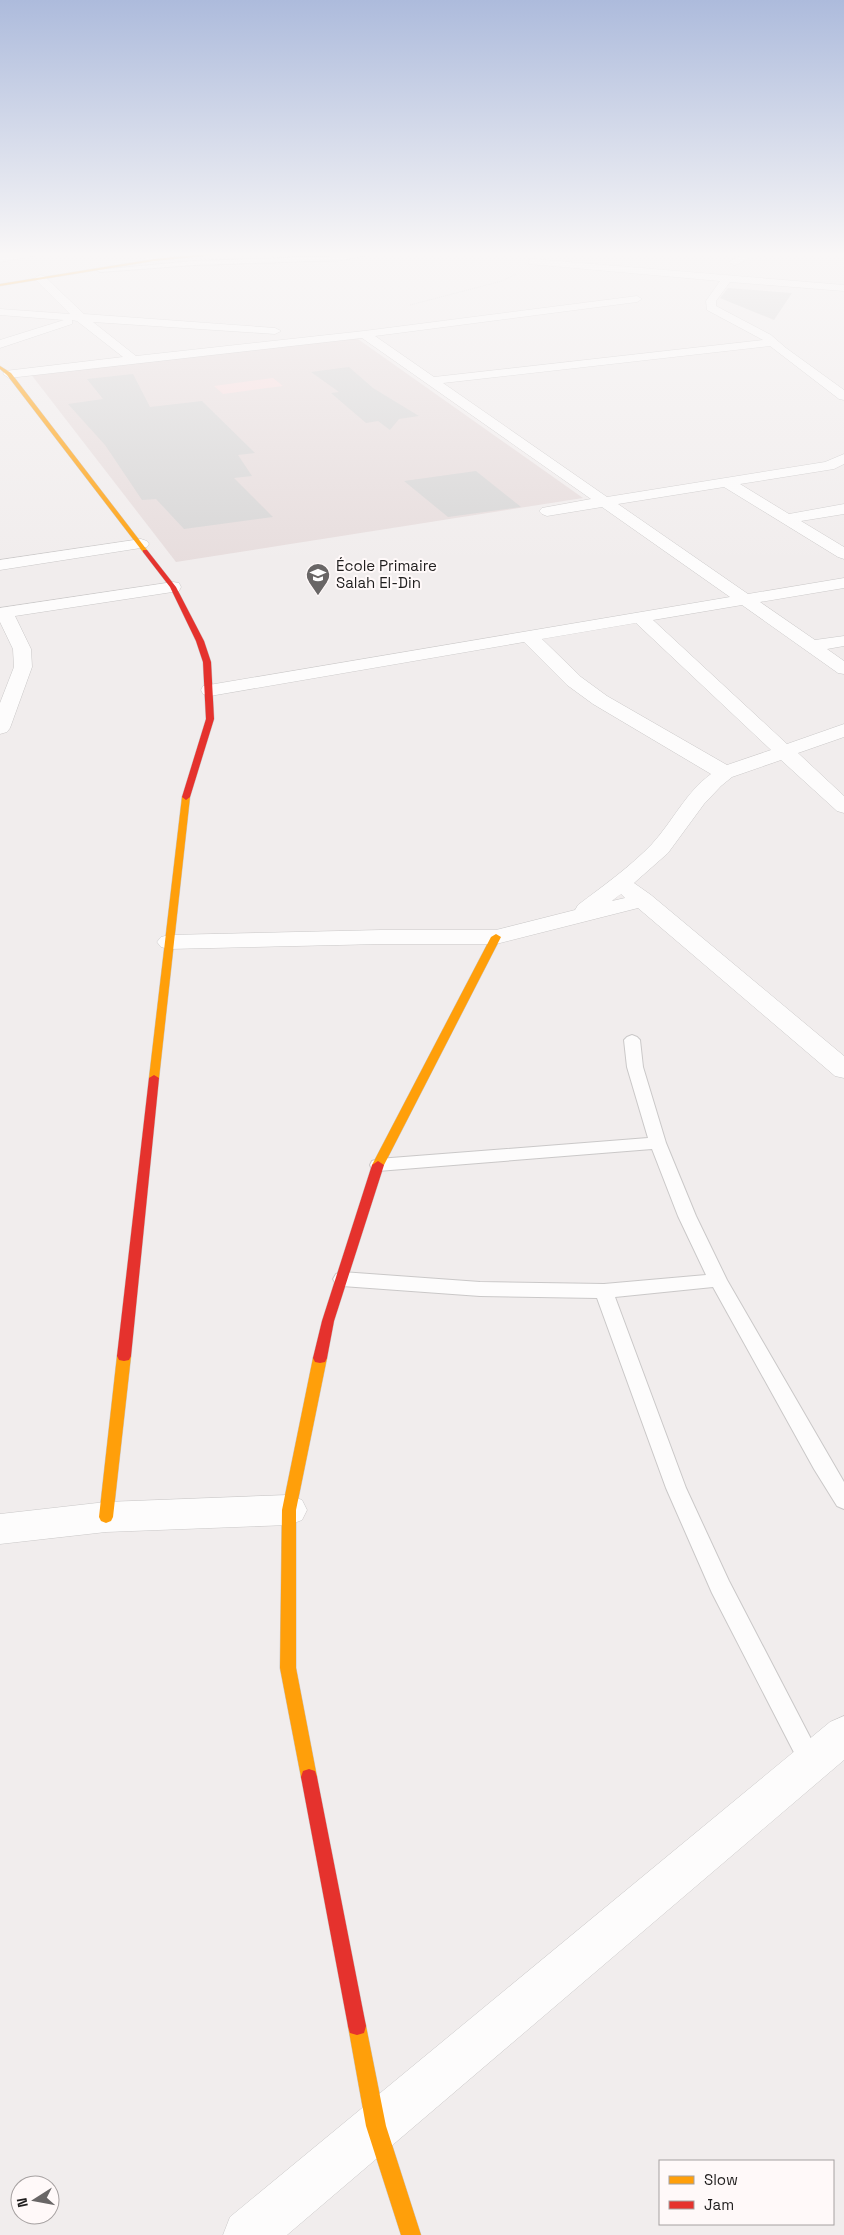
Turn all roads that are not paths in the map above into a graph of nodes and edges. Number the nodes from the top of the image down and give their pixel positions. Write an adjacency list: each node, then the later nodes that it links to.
1 (131, 357): 6 (street)
2 (157, 357): 6 (street)
3 (398, 357): 8 (street)
4 (639, 357): 8 (street)
5 (791, 357): 9 (street)
6 (134, 360): 7 (street)
7 (4, 370): 16 (street)
8 (432, 381): 12 (street)
9 (844, 396)
10 (844, 458): 11 (street)
11 (726, 482): 12 (street); 15 (street)
12 (605, 502): 14 (street); 21 (street)
13 (844, 509): 15 (street)
14 (548, 511)
15 (786, 519): 17 (street)
16 (141, 544): 18 (street); 20 (street)
17 (844, 554)
18 (3, 560)
19 (844, 583): 21 (street)
20 (173, 587): 22 (street); 28 (street)
21 (744, 599): 23 (street); 26 (street)
22 (2, 612): 29 (street)
23 (639, 617): 24 (street); 31 (street)
24 (528, 636): 28 (street); 32 (street)
25 (844, 641): 26 (street)
26 (812, 646): 27 (street)
27 (844, 669)
28 (210, 690): 38 (street)
29 (0, 728)
30 (844, 730): 31 (street)
31 (785, 752): 32 (street); 33 (street)
32 (725, 773): 34 (street)
33 (844, 807)
34 (622, 883): 35 (street); 36 (street)
35 (643, 900): 36 (street); 40 (street)
36 (577, 916): 37 (street)
37 (496, 937): 38 (street); 42 (street)
38 (169, 942): 48 (street)
39 (632, 1040): 41 (lane)
40 (841, 1065)
41 (658, 1143): 42 (lane); 44 (lane)
42 (378, 1165): 43 (street)
43 (342, 1279): 45 (lane); 47 (street)
44 (718, 1280): 45 (lane); 46 (lane)
45 (604, 1291): 50 (lane)
46 (844, 1500)
47 (289, 1510): 48 (street); 51 (street)
48 (106, 1517): 49 (street)
49 (0, 1529)
50 (828, 1749): 51 (street)
51 (376, 2126): 52 (street); 53 (street)
52 (248, 2235)
53 (411, 2235)

